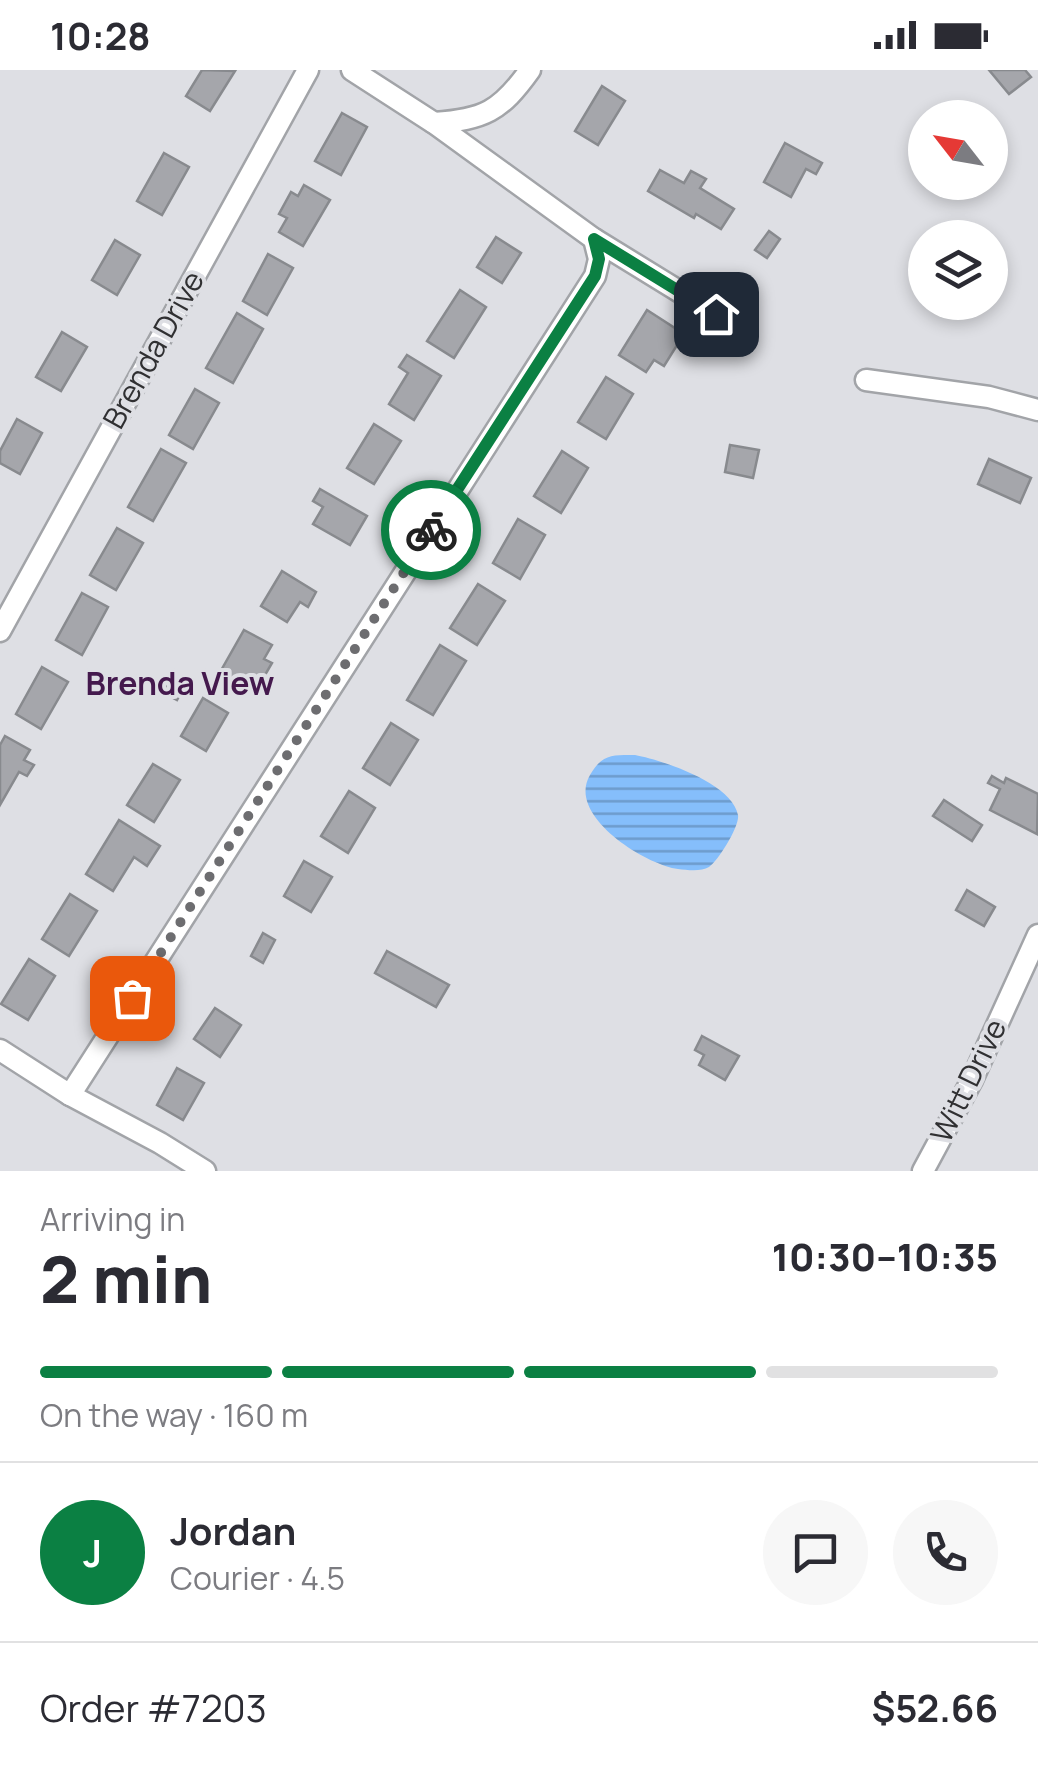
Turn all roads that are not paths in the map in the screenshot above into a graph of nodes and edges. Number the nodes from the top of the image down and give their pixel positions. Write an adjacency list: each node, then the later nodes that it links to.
1 (308, 70): 9 (street, Brenda Drive)
2 (352, 70): 4 (street)
3 (530, 70): 4 (street)
4 (434, 123): 5 (street)
5 (594, 239): 6 (street); 12 (street)
6 (716, 314)
7 (866, 380): 8 (street)
8 (1038, 410)
9 (0, 631)
10 (1038, 935): 14 (street, Witt Drive)
11 (0, 1050): 12 (street)
12 (70, 1095): 13 (street)
13 (205, 1171)
14 (923, 1171)

